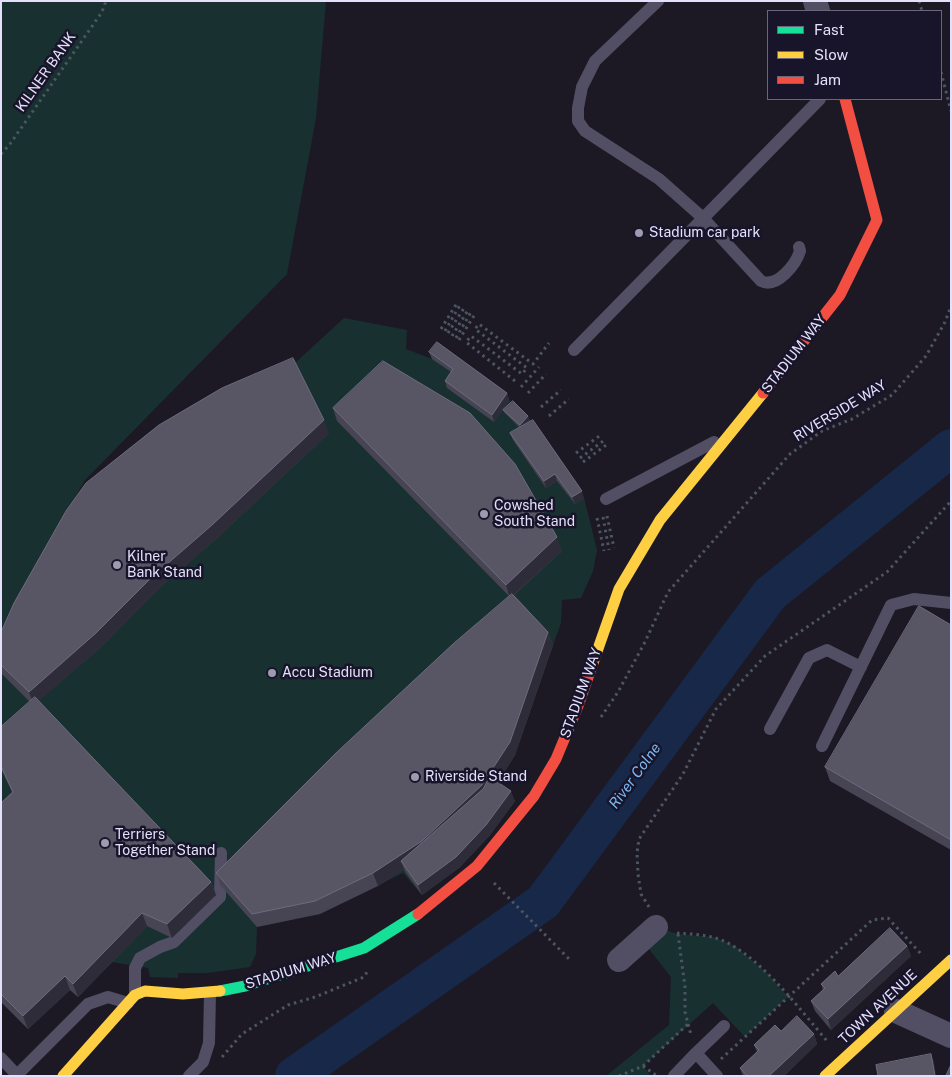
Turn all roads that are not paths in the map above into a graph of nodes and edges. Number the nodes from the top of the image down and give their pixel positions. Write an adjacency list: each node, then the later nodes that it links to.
1 (658, 1): 4 (lane)
2 (819, 100): 4 (lane)
3 (845, 100): 7 (street, STADIUM WAY)
4 (703, 218): 5 (lane); 6 (lane)
5 (799, 247)
6 (574, 350)
7 (730, 434): 8 (lane); 17 (street, STADIUM WAY)
8 (606, 499)
9 (951, 603): 10 (lane)
10 (861, 667): 11 (lane); 12 (lane)
11 (770, 729)
12 (822, 746)
13 (220, 853): 18 (lane)
14 (667, 930): 15 (street)
15 (619, 960)
16 (951, 960): 19 (street, TOWN AVENUE)
17 (210, 993): 18 (street, STADIUM WAY); 27 (lane)
18 (132, 999): 25 (lane); 26 (street)
19 (896, 1010): 21 (street); 29 (street, TOWN AVENUE)
20 (724, 1026): 22 (lane)
21 (951, 1036)
22 (696, 1053): 24 (lane); 28 (lane)
23 (1, 1058): 25 (lane)
24 (713, 1072)
25 (18, 1075)
26 (63, 1076)
27 (189, 1076)
28 (674, 1076)
29 (825, 1076)

